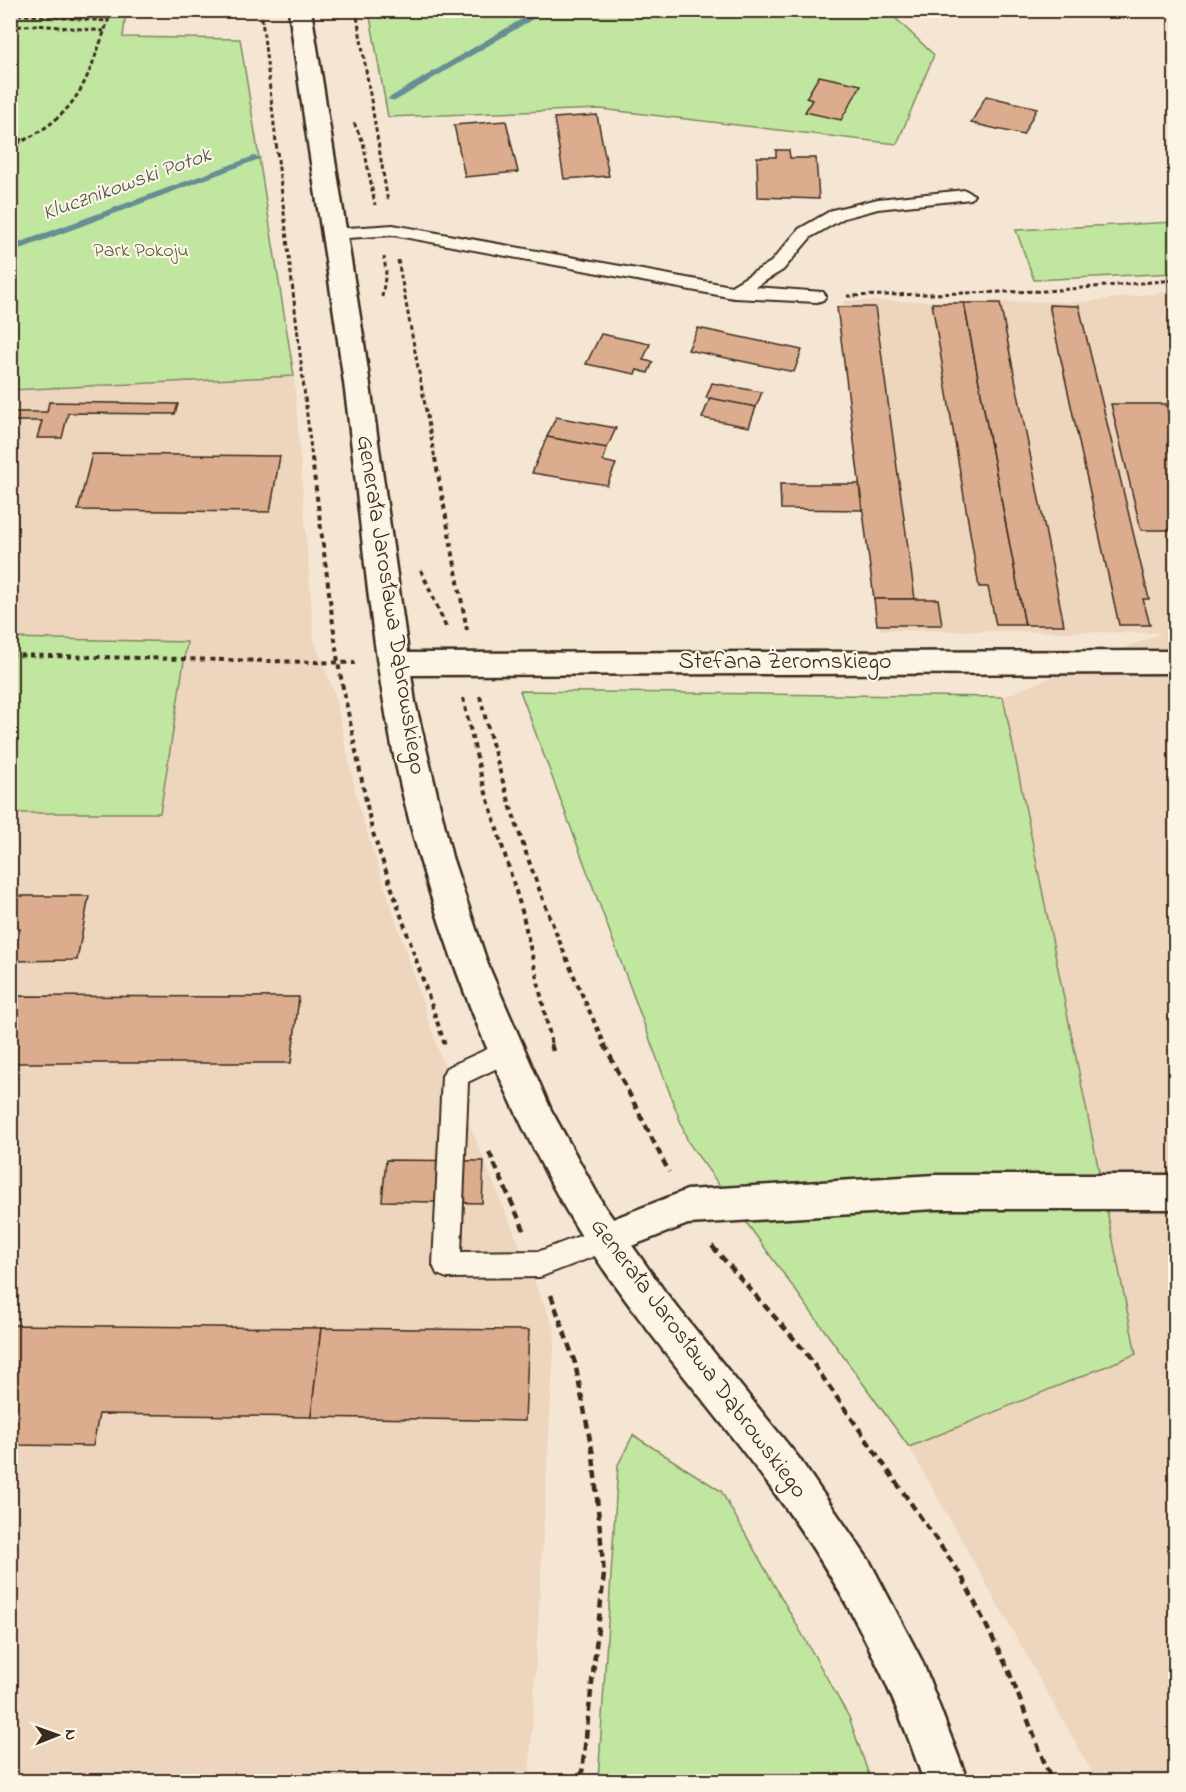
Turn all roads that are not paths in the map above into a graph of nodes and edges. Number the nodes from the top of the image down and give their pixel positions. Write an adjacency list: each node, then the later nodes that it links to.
1 (300, 10): 3 (street, Generała Jarosława Dąbrowskiego)
2 (965, 195): 4 (lane)
3 (333, 234): 4 (lane); 7 (street, Generała Jarosława Dąbrowskiego)
4 (734, 292): 5 (lane)
5 (817, 296)
6 (1176, 662): 7 (street, Stefana Żeromskiego)
7 (394, 664): 8 (street, Generała Jarosława Dąbrowskiego)
8 (507, 1051): 10 (street, Generała Jarosława Dąbrowskiego); 10 (lane)
9 (1176, 1192): 10 (street)
10 (603, 1240): 11 (street, Generała Jarosława Dąbrowskiego)
11 (946, 1782)

